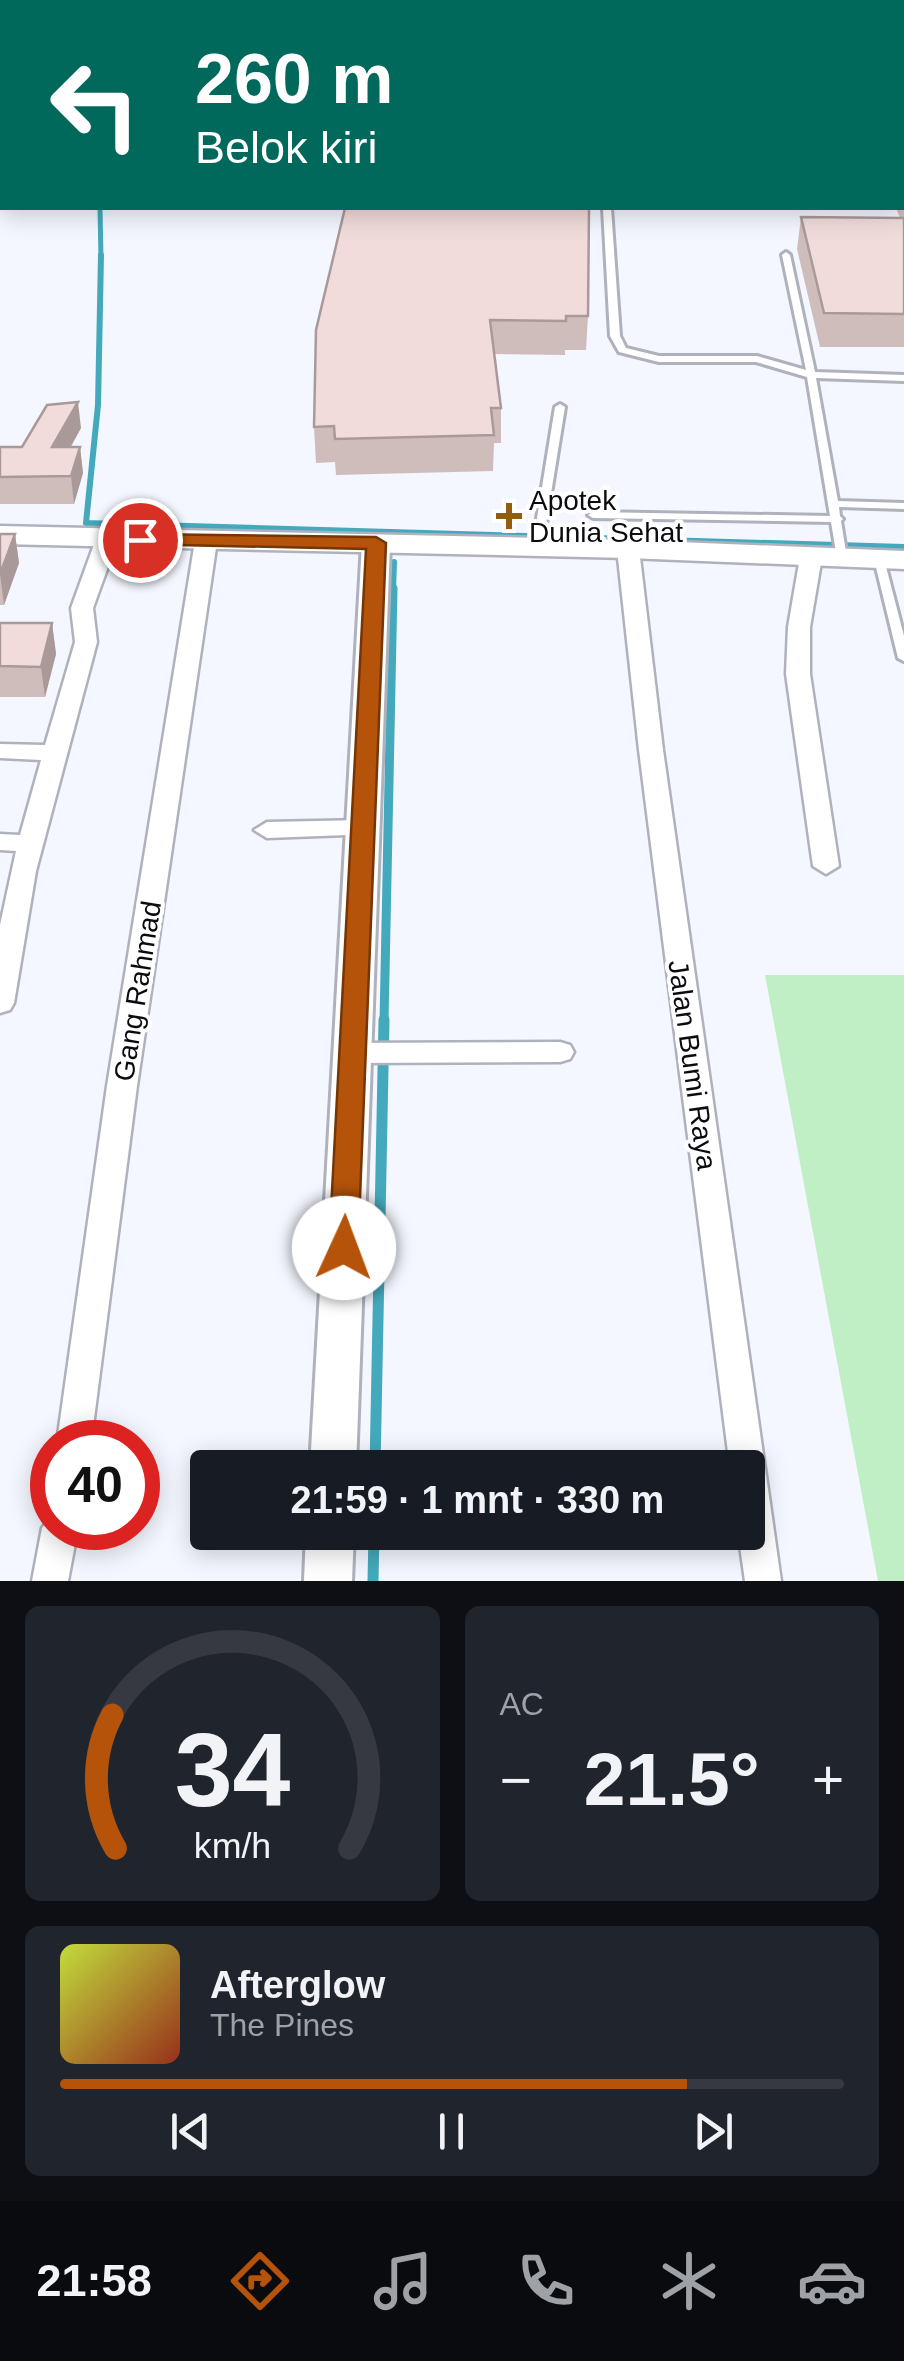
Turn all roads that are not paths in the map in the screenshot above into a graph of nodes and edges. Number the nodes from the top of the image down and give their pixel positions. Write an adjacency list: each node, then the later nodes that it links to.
1 (607, 210): 3 (lane)
2 (786, 255): 3 (lane)
3 (811, 375): 4 (lane); 6 (lane)
4 (904, 378)
5 (560, 407): 14 (lane)
6 (835, 504): 7 (lane); 9 (lane)
7 (904, 506)
8 (593, 516): 9 (lane)
9 (838, 519): 16 (lane)
10 (0, 535): 11 (main road)
11 (107, 539): 12 (main road); 20 (street)
12 (206, 541): 13 (main road); 30 (street, Gang Rahmad)
13 (376, 543): 15 (main road); 21 (street)
14 (538, 543)
15 (628, 549): 16 (main road); 36 (street, Jalan Bumi Raya)
16 (833, 551): 17 (main road); 25 (street)
17 (892, 559): 18 (lane)
18 (904, 658)
19 (0, 751): 20 (street)
20 (55, 753): 24 (street)
21 (365, 828): 22 (street); 29 (street)
22 (267, 830)
23 (0, 842): 24 (street)
24 (31, 844): 26 (street)
25 (826, 866)
26 (4, 959): 27 (street)
27 (0, 1003)
28 (560, 1052): 29 (street)
29 (352, 1053): 31 (street)
30 (77, 1420)
31 (334, 1450)
32 (56, 1550): 34 (street)
33 (329, 1550): 35 (street)
34 (50, 1581)
35 (328, 1581)
36 (763, 1581)

